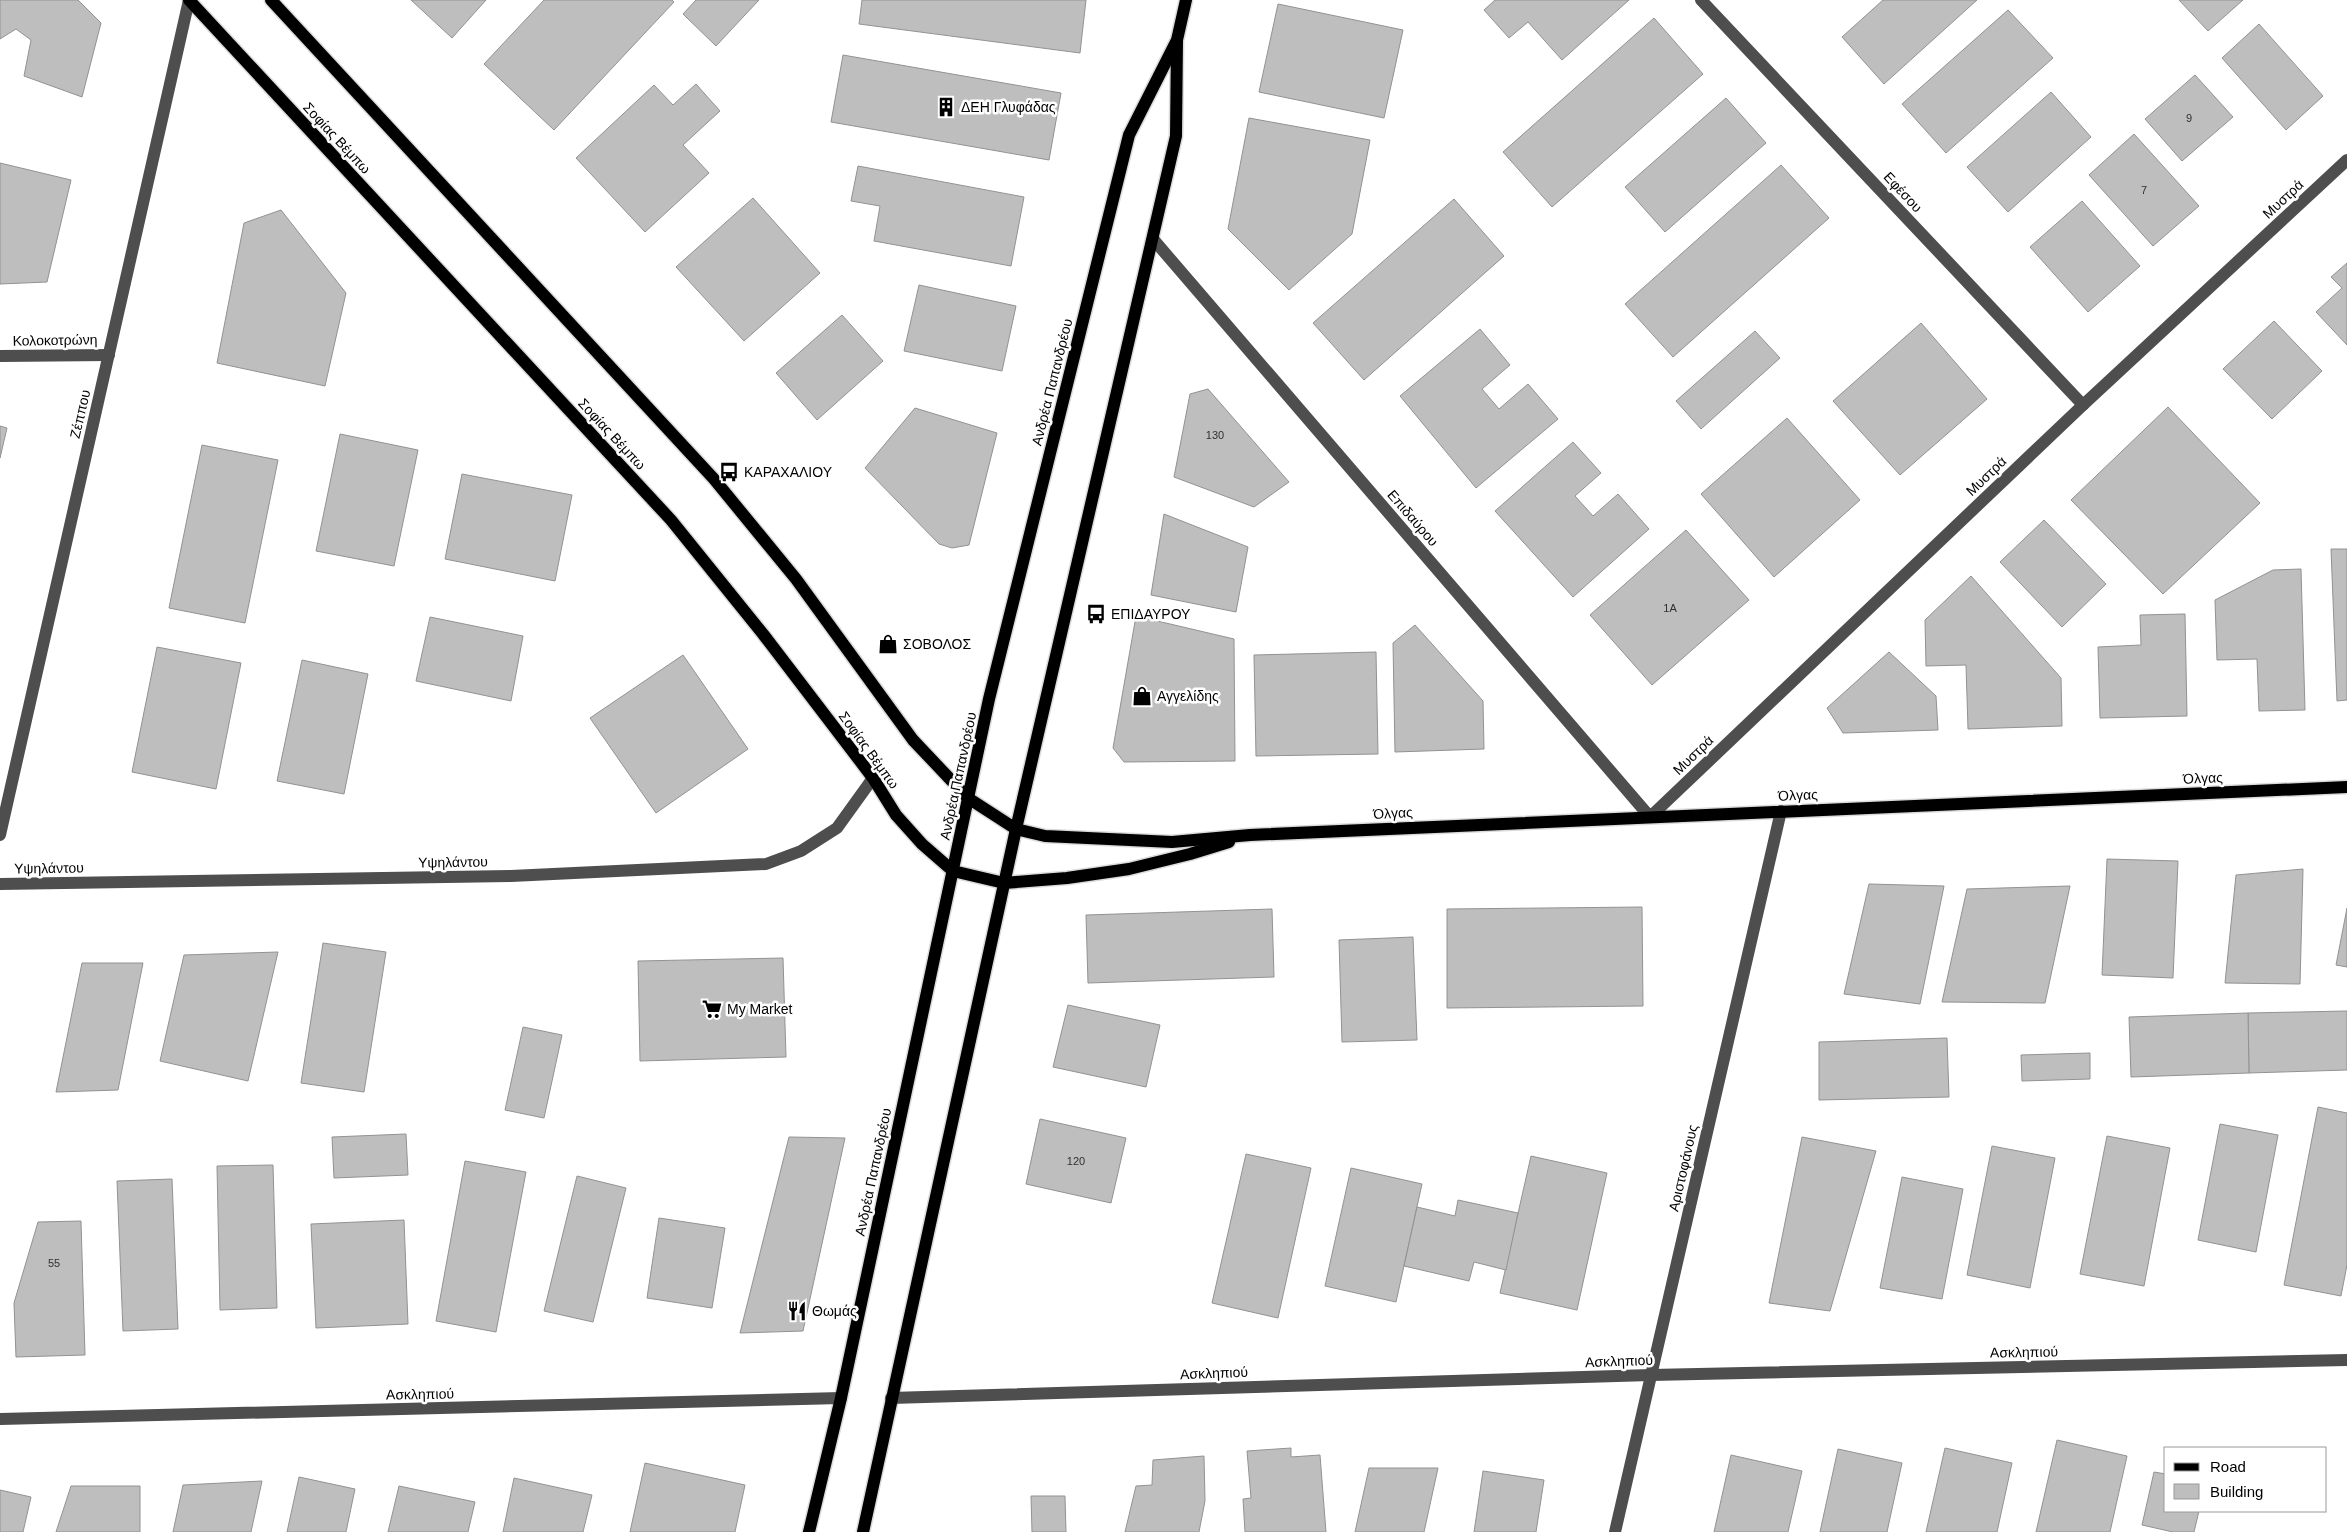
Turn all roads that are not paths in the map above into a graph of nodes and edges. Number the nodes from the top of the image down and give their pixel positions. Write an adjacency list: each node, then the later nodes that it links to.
1 (189, 0): 8 (street, Ζέππου); 11 (main road, Σοφίας Βέμπω)
2 (271, 0): 13 (main road)
3 (1186, 0): 5 (main road, Ανδρέα Παπανδρέου)
4 (1701, 0): 10 (street, Εφέσου)
5 (1177, 40): 7 (main road, Ανδρέα Παπανδρέου); 13 (main road, Ανδρέα Παπανδρέου)
6 (2347, 160): 10 (street, Μυστρά)
7 (1153, 239): 15 (street, Επιδαύρου); 16 (main road, Ανδρέα Παπανδρέου)
8 (109, 355): 9 (street, Κολοκοτρώνη); 17 (street, Ζέππου)
9 (0, 356)
10 (2083, 405): 15 (street, Μυστρά)
11 (872, 778): 19 (main road, Σοφίας Βέμπω); 21 (street, Υψηλάντου)
12 (2347, 787): 14 (main road, Όλγας)
13 (968, 798): 16 (main road); 19 (main road, Ανδρέα Παπανδρέου)
14 (1781, 811): 15 (main road, Όλγας); 23 (street, Αριστοφάνους)
15 (1650, 817): 18 (main road, Όλγας)
16 (1016, 829): 18 (main road, Όλγας); 20 (main road, Ανδρέα Παπανδρέου)
17 (0, 835)
18 (1250, 835): 20 (main road, Όλγας)
19 (953, 871): 20 (main road, Σοφίας Βέμπω); 24 (main road, Ανδρέα Παπανδρέου)
20 (1004, 883): 25 (main road, Ανδρέα Παπανδρέου)
21 (0, 884)
22 (2347, 1360): 23 (street, Ασκληπιού)
23 (1650, 1375): 25 (street, Ασκληπιού); 29 (street, Αριστοφάνους)
24 (841, 1398): 26 (street, Ασκληπιού); 27 (main road, Ανδρέα Παπανδρέου)
25 (891, 1398): 28 (main road, Ανδρέα Παπανδρέου)
26 (0, 1419)
27 (809, 1532)
28 (863, 1532)
29 (1615, 1532)

